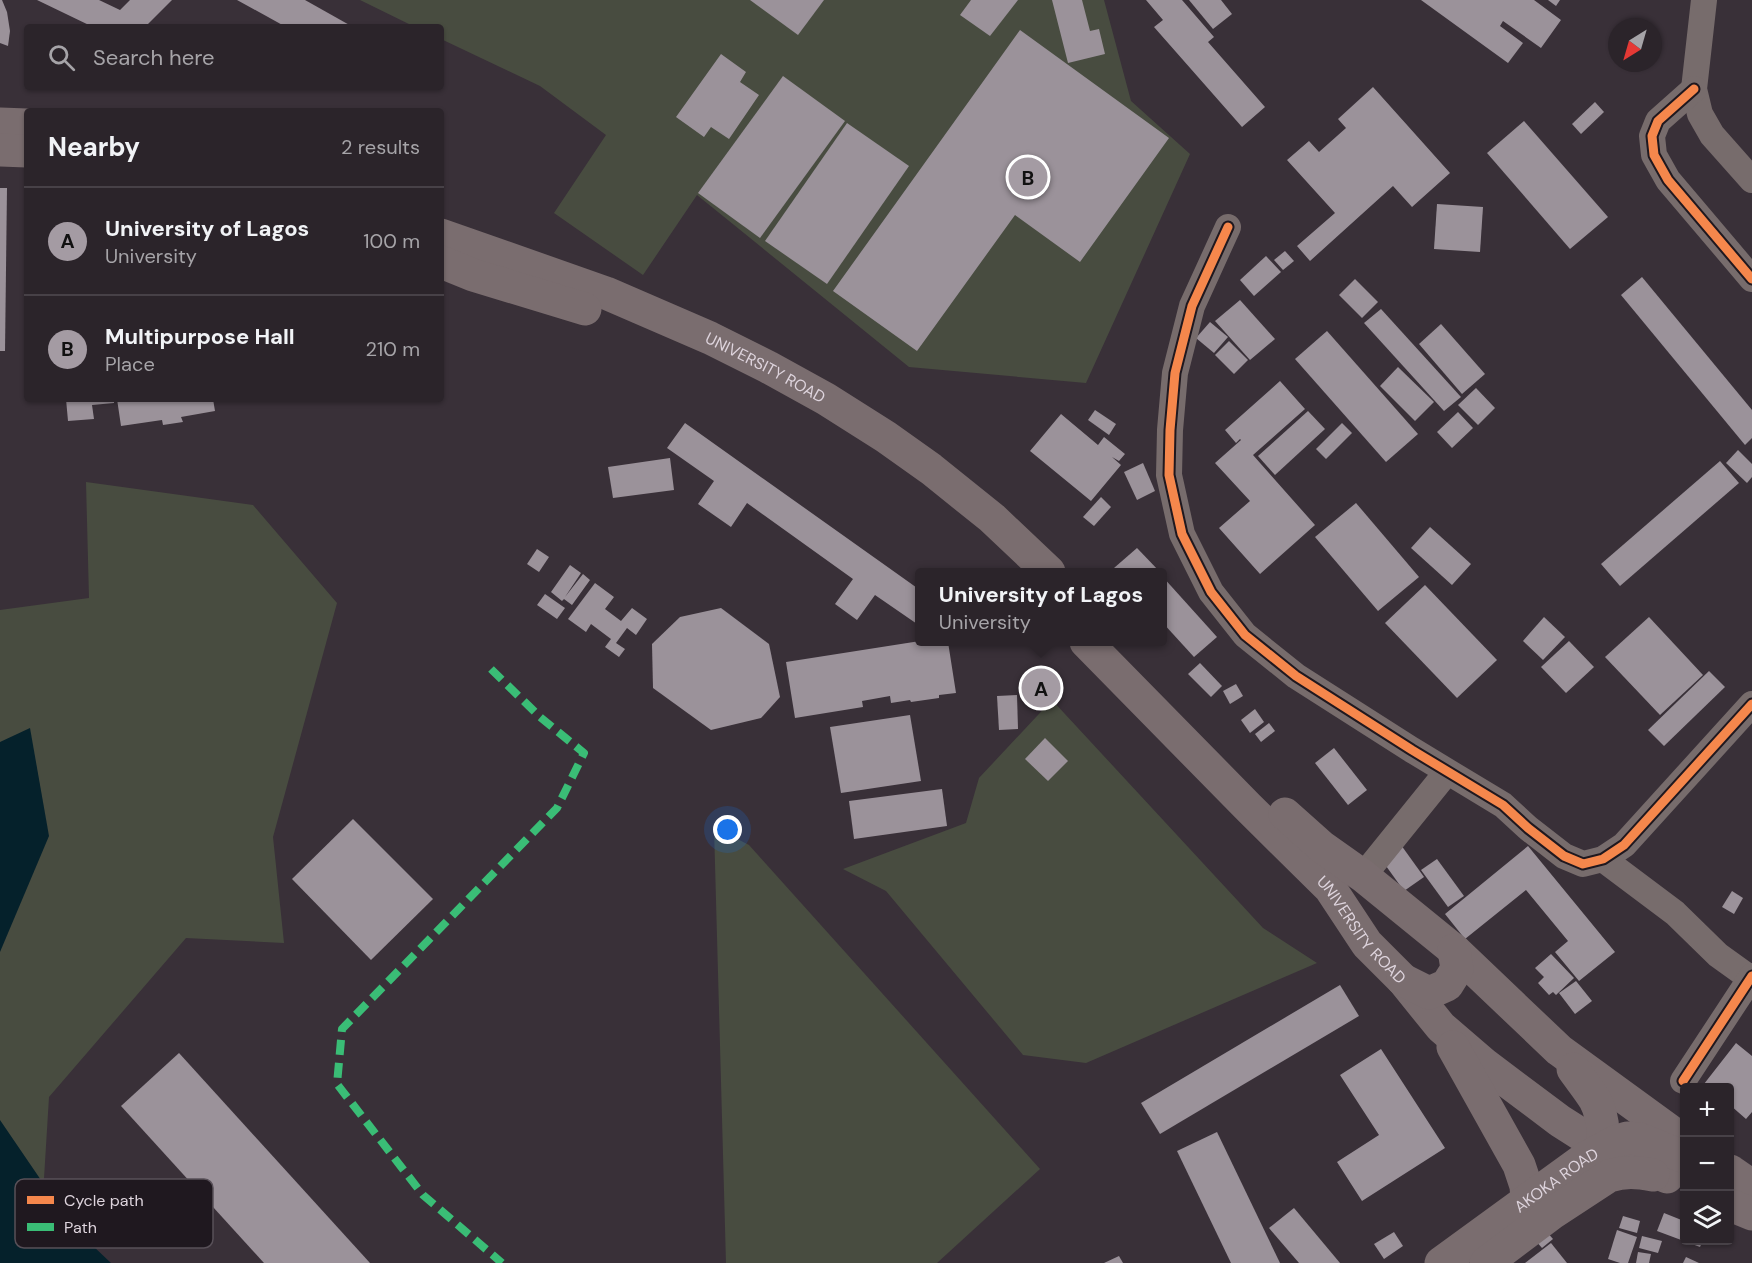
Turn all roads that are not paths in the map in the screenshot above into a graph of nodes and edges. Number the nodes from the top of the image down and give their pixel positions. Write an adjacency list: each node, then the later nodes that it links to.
1 (1704, 0): 2 (street)
2 (1694, 89): 7 (street); 11 (street)
3 (0, 124): 4 (main road)
4 (24, 125)
5 (0, 150): 6 (main road)
6 (24, 151)
7 (1752, 180)
8 (1227, 227): 17 (street)
9 (444, 236): 13 (main road, UNIVERSITY ROAD)
10 (444, 263): 12 (main road, UNIVERSITY ROAD)
11 (1752, 279)
12 (1013, 568)
13 (1044, 568)
14 (1090, 646): 22 (main road, UNIVERSITY ROAD)
15 (1121, 646): 19 (main road, UNIVERSITY ROAD)
16 (1752, 704): 18 (street)
17 (1447, 772): 18 (street); 19 (street)
18 (1603, 860): 21 (street)
19 (1363, 876): 20 (main road, UNIVERSITY ROAD)
20 (1454, 950): 22 (main road); 24 (main road, UNIVERSITY ROAD)
21 (1751, 977): 25 (street)
22 (1403, 980): 23 (main road, UNIVERSITY ROAD)
23 (1441, 1027): 27 (main road, UNIVERSITY ROAD); 34 (main road)
24 (1559, 1050): 26 (main road, UNIVERSITY ROAD); 27 (main road)
25 (1683, 1081)
26 (1680, 1138)
27 (1604, 1149): 28 (main road, UNIVERSITY ROAD); 32 (main road); 34 (main road, AKOKA ROAD)
28 (1679, 1173): 32 (main road)
29 (1734, 1174): 31 (main road)
30 (1734, 1182): 33 (main road)
31 (1752, 1186)
32 (1586, 1191): 38 (main road)
33 (1752, 1191)
34 (1527, 1200): 37 (main road, AKOKA ROAD)
35 (1734, 1206): 36 (main road)
36 (1752, 1214)
37 (1441, 1263)
38 (1486, 1263)

